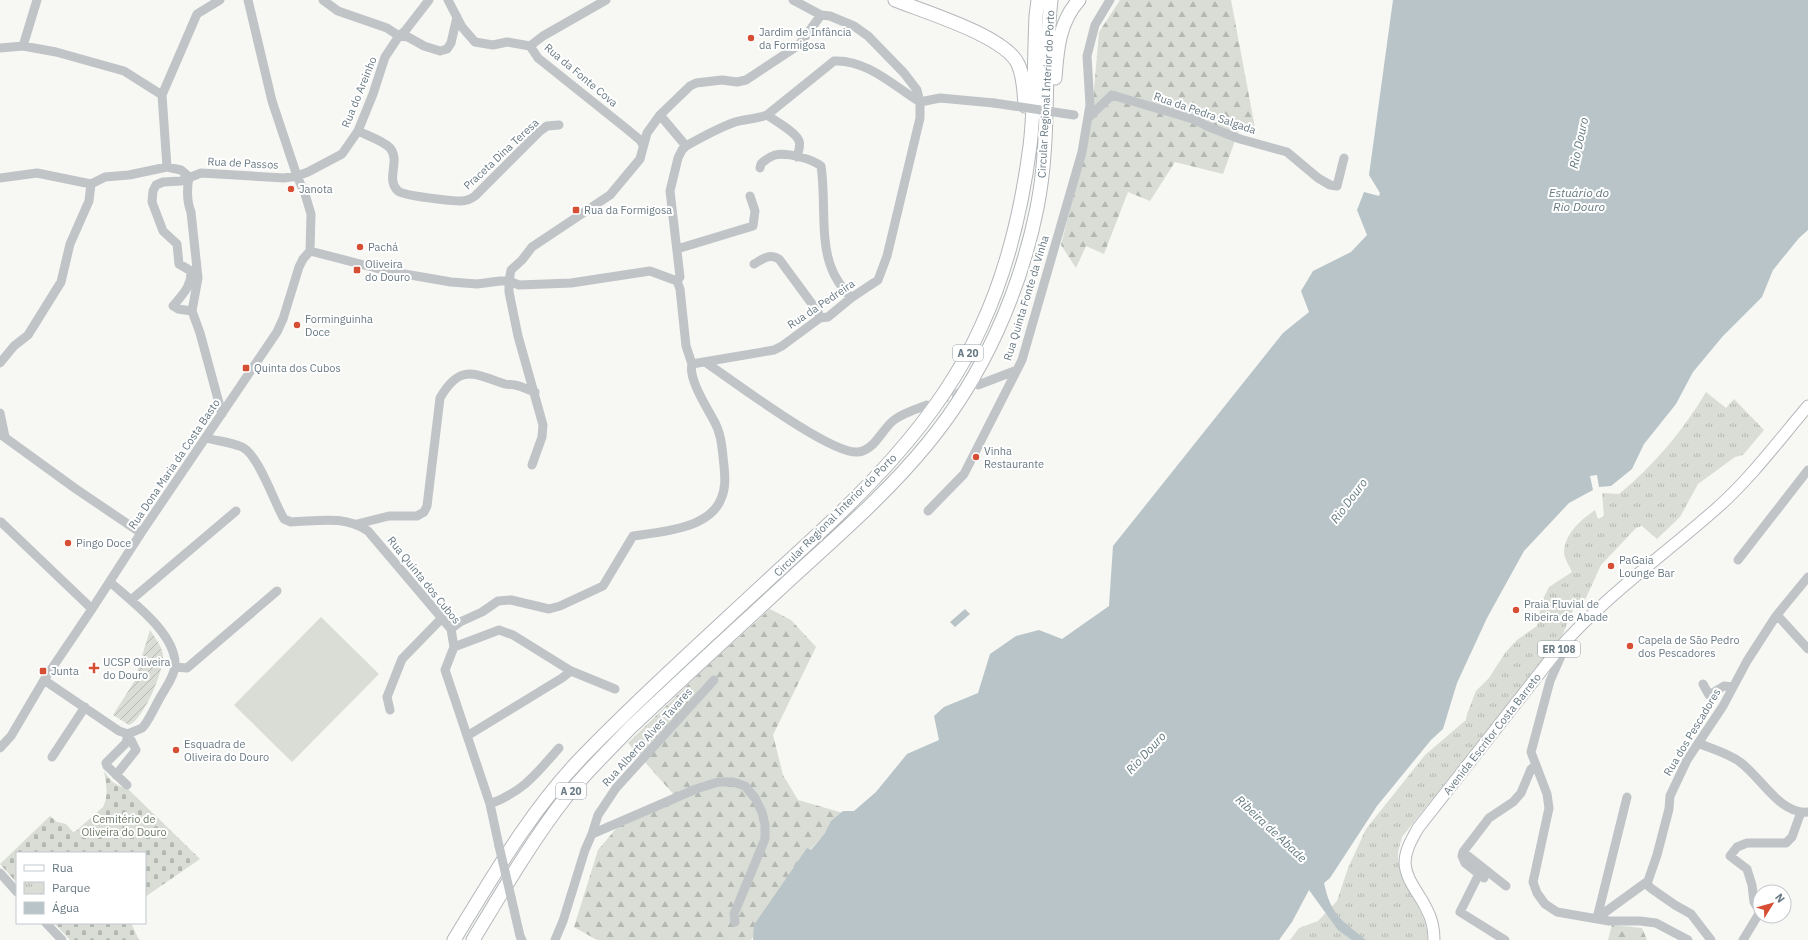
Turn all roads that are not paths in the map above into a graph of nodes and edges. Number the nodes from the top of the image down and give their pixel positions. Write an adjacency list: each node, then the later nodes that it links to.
1 (37, 0): 17 (street)
2 (220, 0): 20 (street)
3 (248, 0): 35 (street)
4 (323, 0): 16 (street)
5 (429, 0): 16 (street, Rua do Areinho)
6 (448, 0): 15 (street, Rua da Fonte Cova)
7 (606, 0): 18 (street)
8 (793, 0): 14 (street)
9 (895, 0): 31 (highway)
10 (1038, 0): 31 (highway, Circular Regional Interior do Porto / A 20)
11 (1051, 0): 32 (highway, Circular Regional Interior do Porto / A 20)
12 (1079, 0): 32 (highway)
13 (1110, 0): 24 (street, Rua Quinta Fonte da Vinha)
14 (821, 15): 21 (street); 23 (street)
15 (457, 17): 16 (street); 18 (street, Rua da Fonte Cova)
16 (399, 36): 26 (street, Rua do Areinho)
17 (23, 46): 19 (street); 20 (street)
18 (530, 46): 27 (street, Rua da Fonte Cova)
19 (0, 48)
20 (162, 95): 33 (street)
21 (920, 102): 22 (street); 24 (street, bridge); 45 (street, Rua da Pedreira)
22 (767, 115): 28 (street); 29 (street)
23 (660, 116): 27 (street); 28 (street)
24 (1089, 117): 30 (street, Rua da Pedra Salgada); 51 (street, Rua Quinta Fonte da Vinha)
25 (559, 125): 26 (street, Praceta Dina Teresa)
26 (358, 131): 35 (street, Rua do Areinho)
27 (643, 145): 43 (street)
28 (686, 146): 40 (street)
29 (797, 157): 34 (street); 45 (street)
30 (1344, 158)
31 (1028, 160): 110 (highway, Circular Regional Interior do Porto / A 20)
32 (1044, 160): 111 (highway, Circular Regional Interior do Porto / A 20)
33 (167, 167): 36 (street); 38 (street)
34 (760, 168)
35 (297, 176): 36 (street, Rua de Passos); 41 (street)
36 (189, 177): 46 (street); 46 (street, Rua de Passos)
37 (0, 178): 38 (street)
38 (91, 184): 49 (street)
39 (750, 196): 40 (street)
40 (676, 249): 44 (street)
41 (310, 251): 43 (street); 57 (street, Rua Dona Maria da Costa Basto)
42 (754, 264): 47 (street)
43 (509, 281): 44 (street); 53 (street)
44 (677, 281): 50 (street)
45 (851, 298): 47 (street, Rua da Pedreira)
46 (192, 311): 57 (street)
47 (820, 318): 48 (street, Rua da Pedreira)
48 (705, 362): 50 (street, Rua da Pedreira); 54 (street)
49 (0, 364)
50 (692, 364): 75 (street)
51 (1017, 370): 52 (street); 63 (street, Rua Quinta Fonte da Vinha)
52 (978, 385)
53 (535, 392): 60 (street); 65 (street)
54 (927, 405)
55 (1808, 406): 78 (main road, Avenida Escritor Costa Barreto / ER 108)
56 (0, 413): 58 (street)
57 (222, 414): 59 (street, Rua Dona Maria da Costa Basto)
58 (2, 435): 66 (street)
59 (206, 438): 65 (street, Rua Quinta dos Cubos); 66 (street, Rua Dona Maria da Costa Basto)
60 (532, 465)
61 (1808, 470): 67 (street)
62 (236, 511): 71 (street)
63 (928, 511)
64 (0, 522): 72 (street)
65 (357, 524): 74 (street, Rua Quinta dos Cubos)
66 (141, 533): 69 (street, Rua Dona Maria da Costa Basto)
67 (1738, 560)
68 (1808, 577): 73 (street, Rua dos Pescadores)
69 (110, 582): 71 (street); 72 (street, Rua Dona Maria da Costa Basto)
70 (277, 591): 79 (street)
71 (131, 600): 79 (street)
72 (92, 609): 81 (street, Rua Dona Maria da Costa Basto)
73 (1776, 614): 77 (street); 84 (street, Rua dos Pescadores)
74 (442, 618): 75 (street, Rua Quinta dos Cubos); 87 (street)
75 (451, 629): 76 (street, Rua Quinta dos Cubos)
76 (454, 647): 80 (street); 89 (street)
77 (1808, 648)
78 (1557, 651): 94 (street); 114 (main road, Avenida Escritor Costa Barreto / ER 108)
79 (175, 667): 88 (street)
80 (571, 671): 85 (street); 89 (street)
81 (44, 680): 86 (street); 91 (street, Rua Dona Maria da Costa Basto)
82 (714, 680): 100 (street, Rua Alberto Alves Tavares)
83 (1703, 684): 84 (street)
84 (1733, 687): 90 (street, Rua dos Pescadores)
85 (615, 689)
86 (85, 707): 88 (street); 93 (street)
87 (390, 710)
88 (128, 734): 95 (street); 95 (street)
89 (467, 736): 98 (street)
90 (1698, 743): 99 (street); 103 (street, Rua dos Pescadores)
91 (0, 748)
92 (560, 748): 98 (street)
93 (52, 757)
94 (1535, 766): 101 (street); 106 (street)
95 (116, 775): 96 (street)
96 (127, 785)
97 (1627, 797): 106 (street)
98 (490, 804): 112 (street, bridge)
99 (1805, 812): 118 (street)
100 (592, 834): 107 (street); 113 (street)
101 (1463, 852): 104 (street); 115 (street)
102 (0, 873): 105 (street)
103 (1645, 883): 106 (street, Rua dos Pescadores); 117 (street)
104 (1506, 886)
105 (16, 891)
106 (1597, 918): 116 (street)
107 (735, 922)
108 (47, 924): 109 (street)
109 (62, 940)
110 (454, 940)
111 (472, 940)
112 (522, 940)
113 (555, 940)
114 (1434, 940)
115 (1505, 940)
116 (1688, 940)
117 (1711, 940)
118 (1743, 940)

